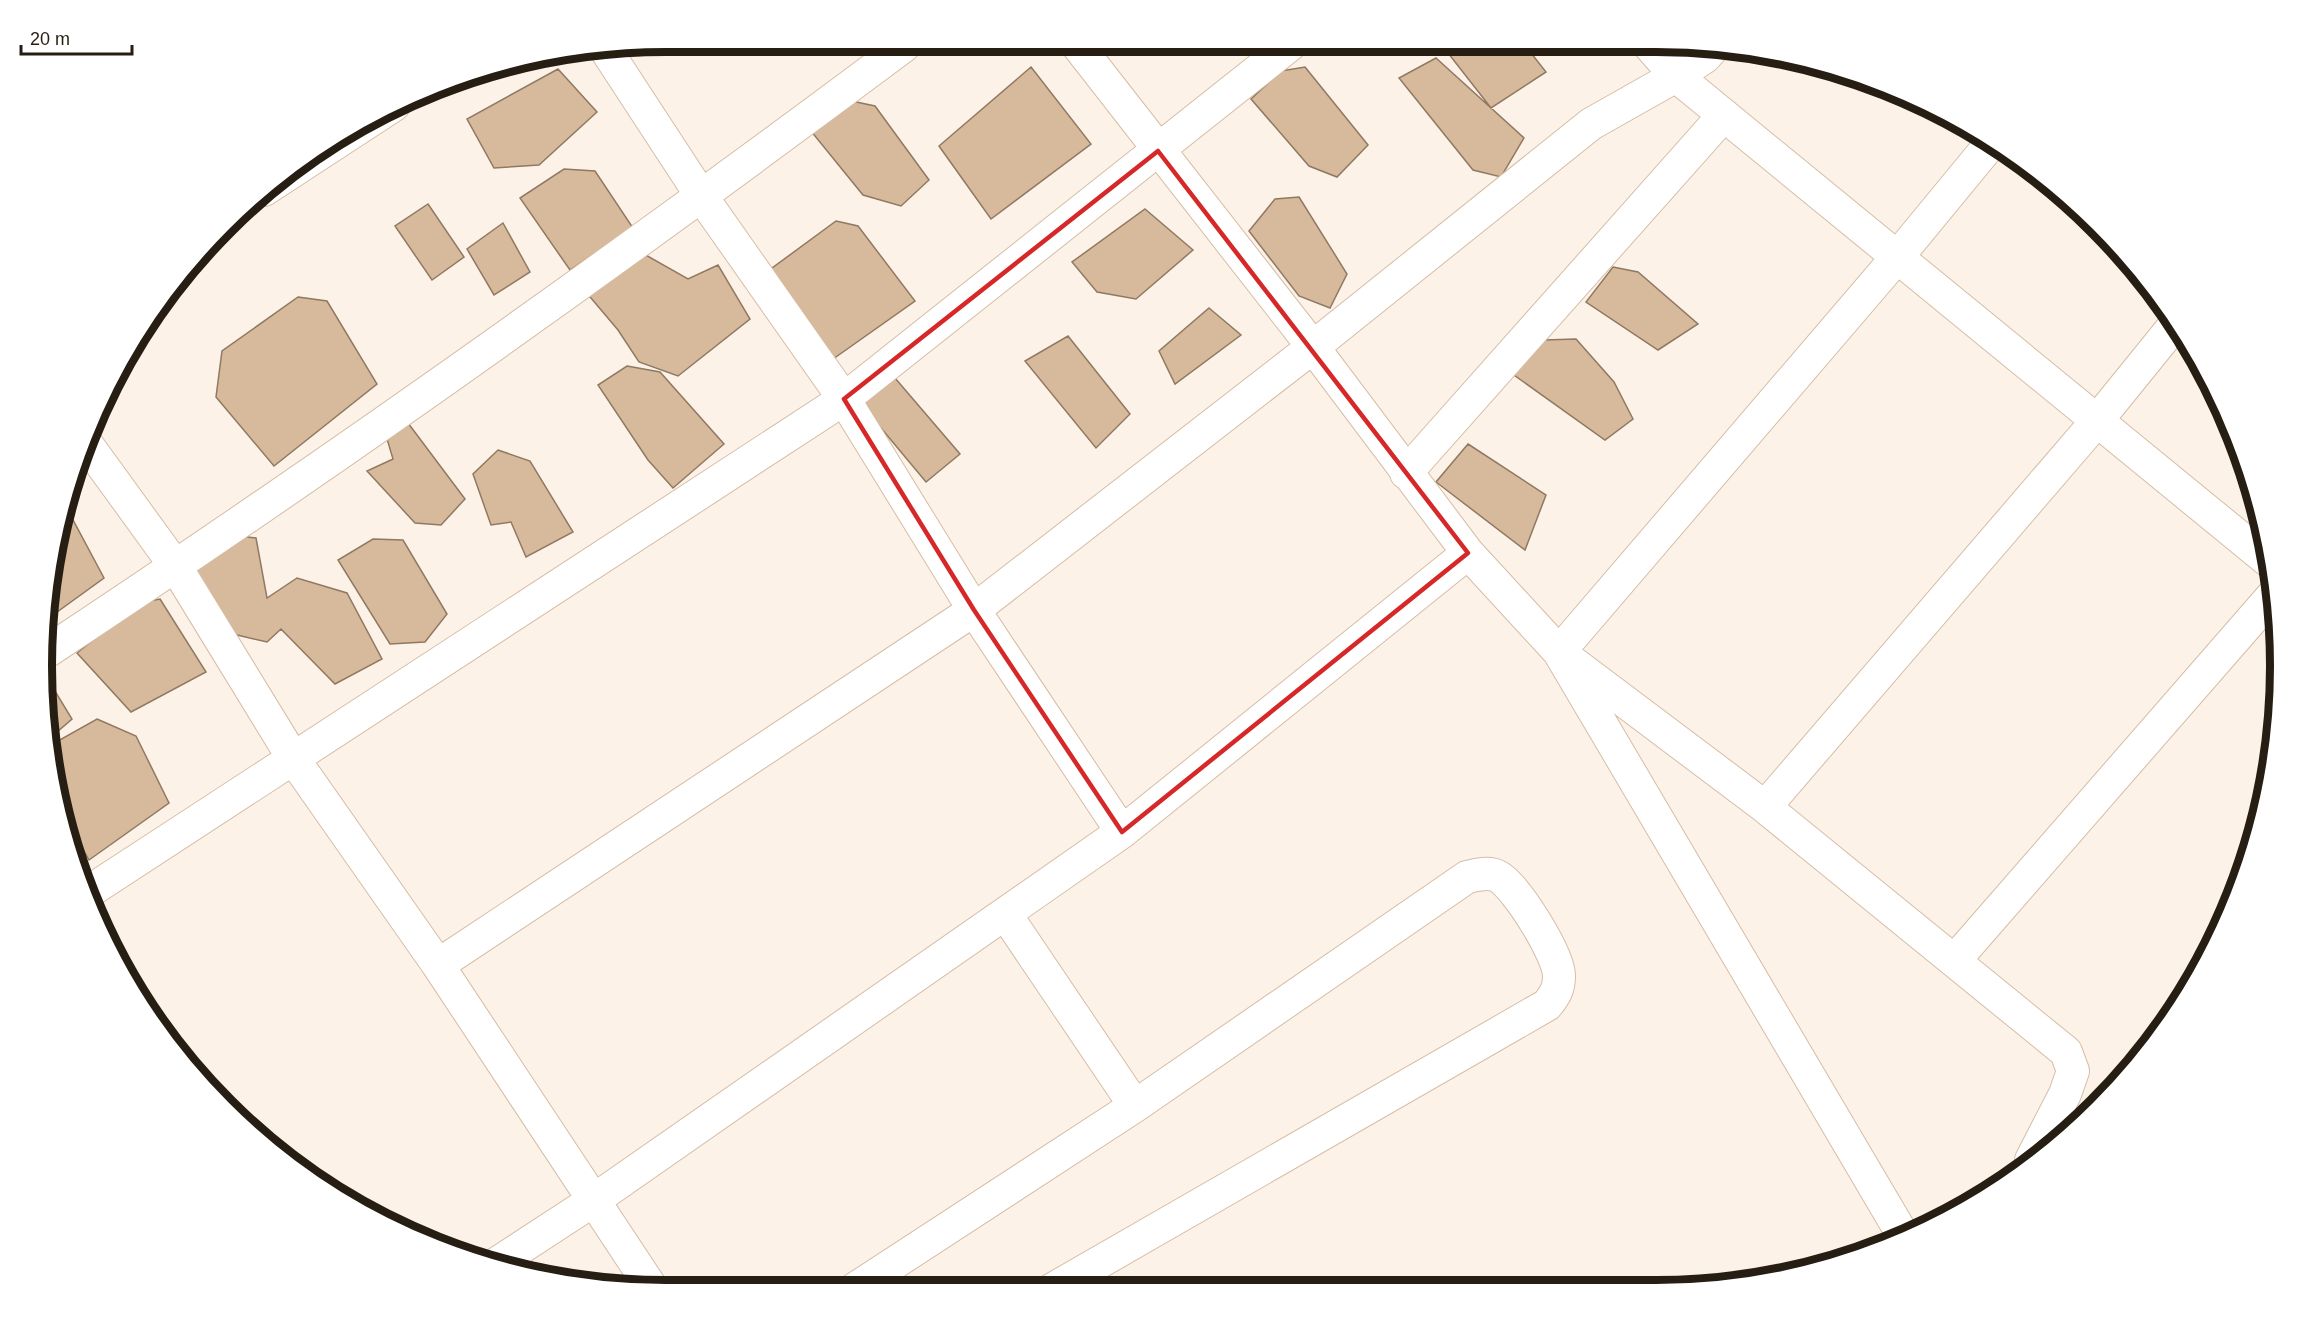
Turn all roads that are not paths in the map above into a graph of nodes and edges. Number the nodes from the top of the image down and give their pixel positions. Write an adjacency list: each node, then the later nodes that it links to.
1 (895, 53): 11 (street)
2 (1083, 53): 10 (street)
3 (1280, 53): 10 (street)
4 (1656, 53): 7 (street)
5 (1707, 55): 7 (street)
6 (610, 56): 11 (street)
7 (1676, 76): 8 (street); 14 (street)
8 (1724, 115): 12 (street); 18 (street)
9 (1986, 149): 12 (street)
10 (1158, 151): 14 (street); 15 (street)
11 (702, 196): 15 (street); 21 (street)
12 (1899, 255): 16 (street); 25 (street)
13 (2170, 330): 16 (street)
14 (1313, 347): 18 (street); 23 (street)
15 (844, 399): 23 (street); 26 (street)
16 (2096, 422): 20 (street); 27 (street)
17 (92, 451): 21 (street)
18 (1406, 473): 19 (street)
19 (1468, 553): 25 (street); 28 (street)
20 (2260, 554)
21 (176, 567): 24 (street); 26 (street)
22 (2267, 602): 31 (street)
23 (974, 610): 28 (street); 32 (street)
24 (53, 648)
25 (1559, 652): 27 (street); 36 (street)
26 (293, 758): 29 (street); 32 (street)
27 (1766, 807): 31 (street)
28 (1122, 832): 30 (street)
29 (94, 888)
30 (1006, 915): 33 (street); 35 (street)
31 (1955, 960): 34 (street)
32 (438, 965): 35 (street)
33 (1135, 1106): 39 (street); 40 (street)
34 (2038, 1148)
35 (594, 1200): 37 (street); 38 (street)
36 (1900, 1230)
37 (504, 1259)
38 (646, 1280)
39 (868, 1280)
40 (1068, 1280)

